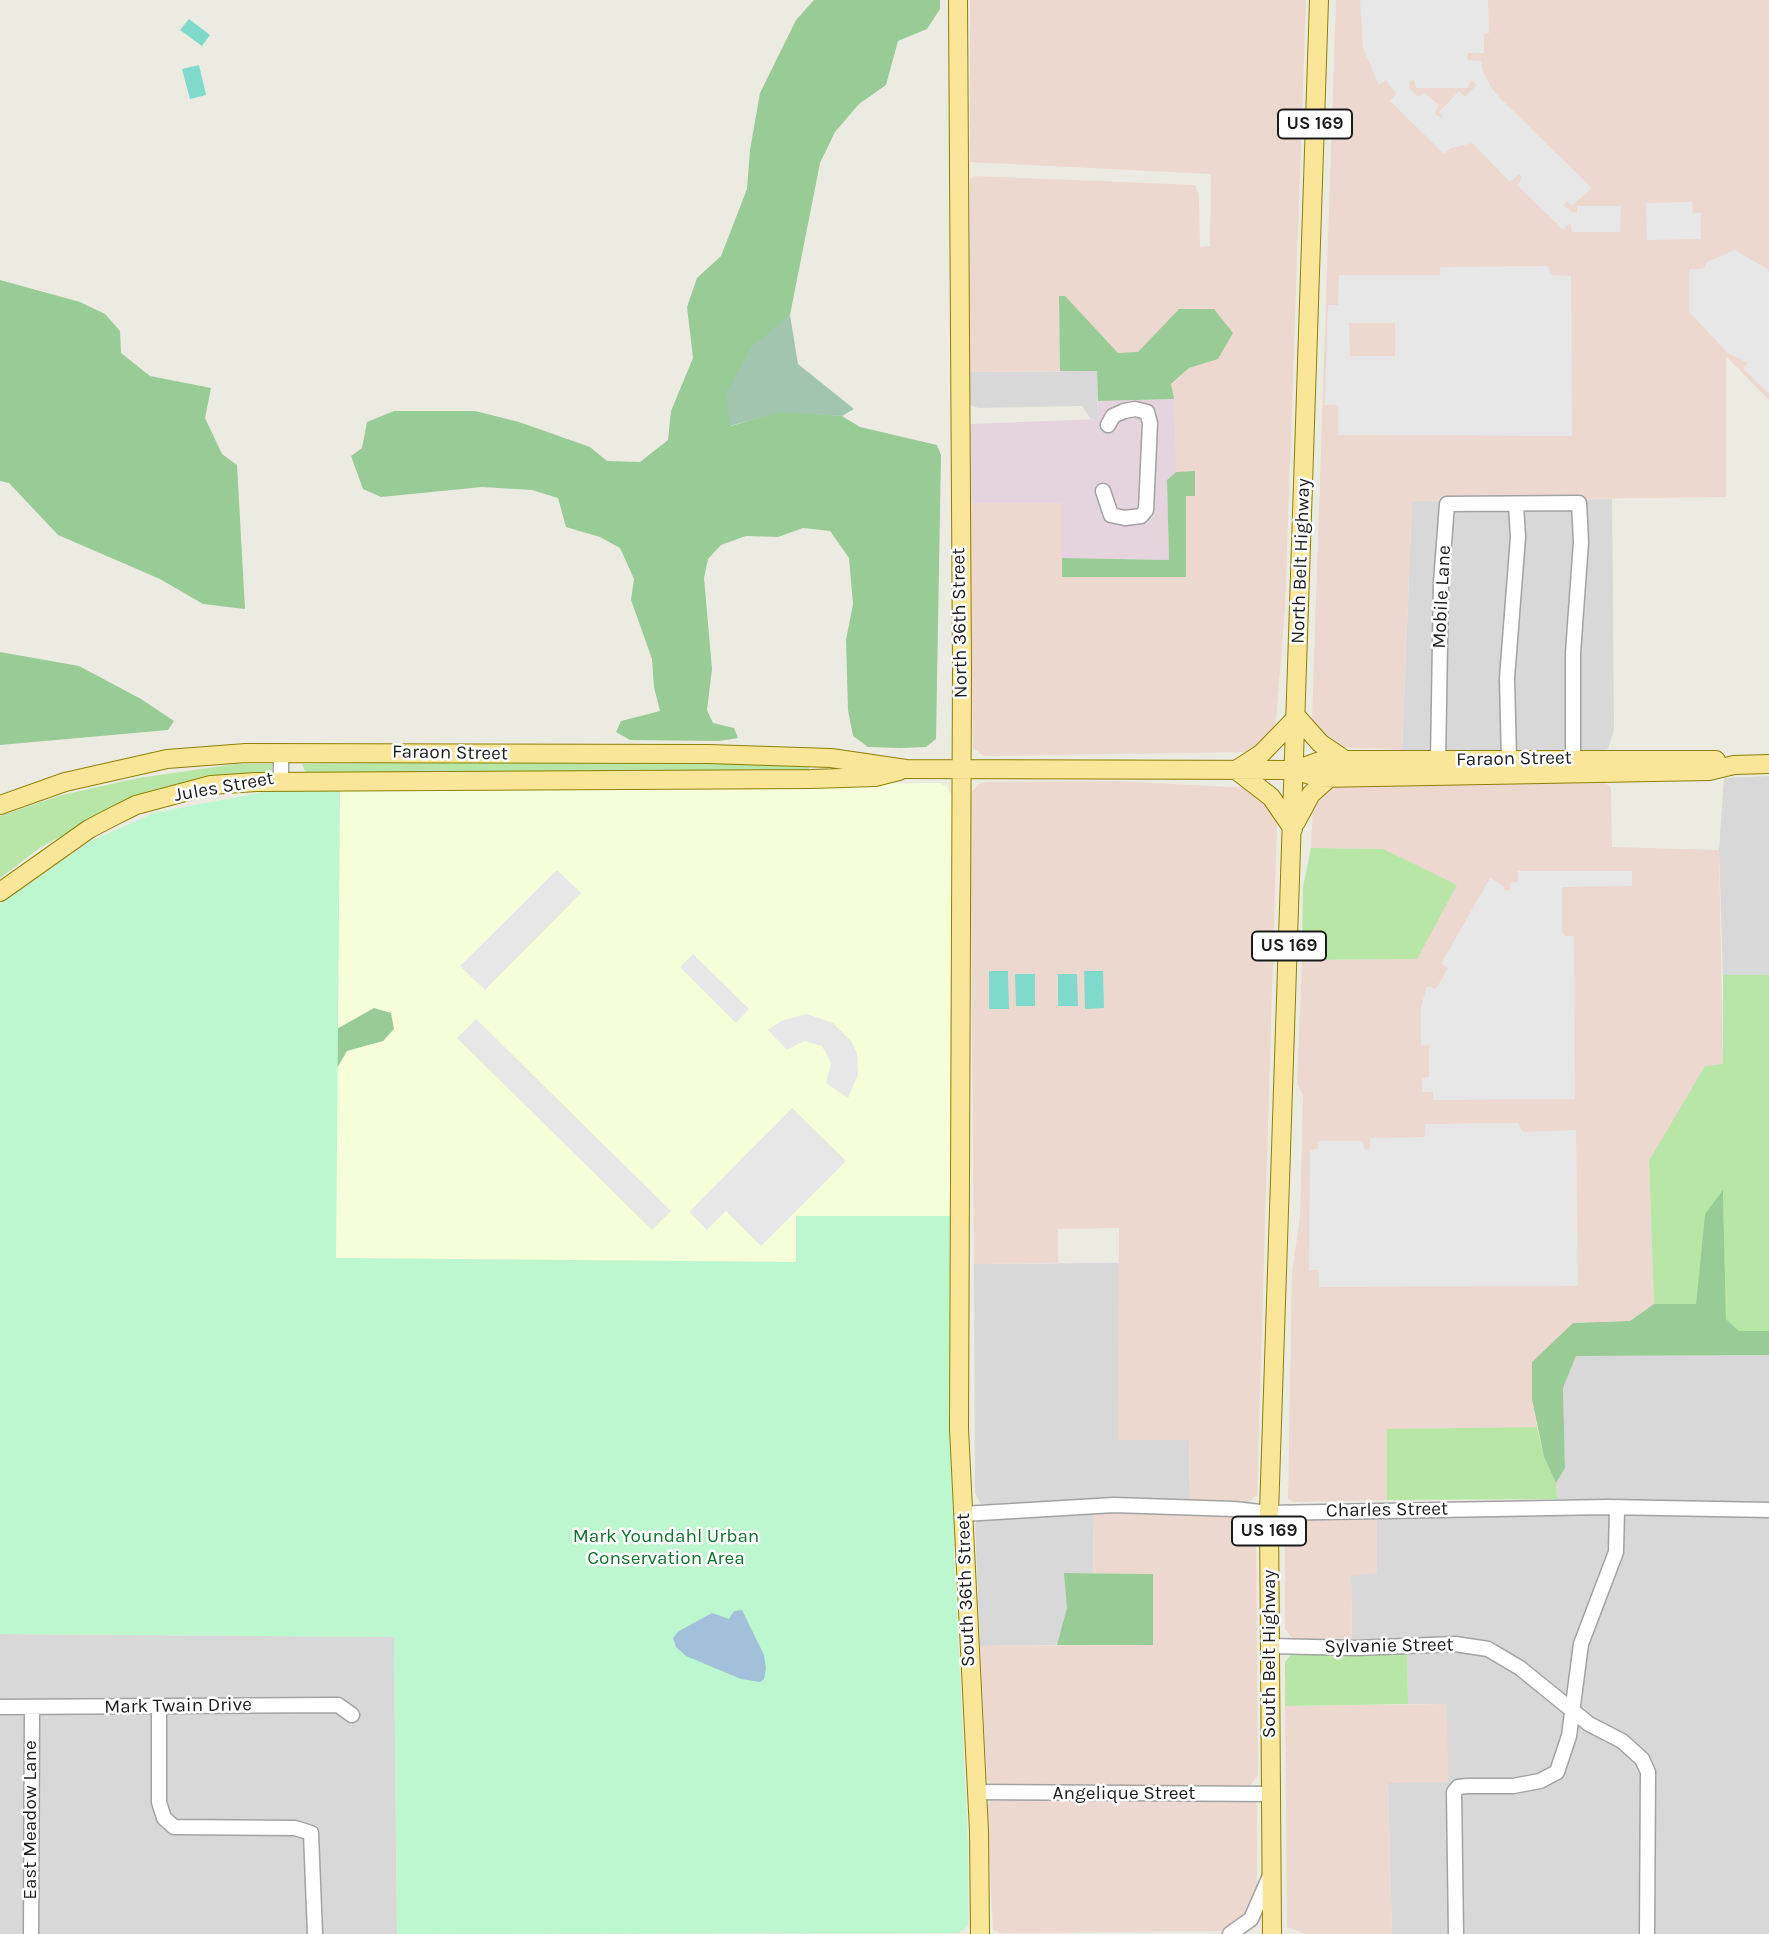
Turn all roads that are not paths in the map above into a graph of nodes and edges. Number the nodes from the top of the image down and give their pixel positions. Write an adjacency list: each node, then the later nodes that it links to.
1 (958, 0): 15 (main road, North 36th Street)
2 (1319, 0): 6 (main road, North Belt Highway / US 169)
3 (1108, 425): 4 (street)
4 (1103, 491)
5 (1516, 505): 8 (street, Mobile Lane); 9 (street); 11 (street, Mobile Lane)
6 (1297, 717): 10 (main road); 16 (main road); 17 (main road, North Belt Highway / US 169)
7 (281, 752): 14 (main road, Faraon Street); 19 (street, Jules Street); 20 (main road, Faraon Street)
8 (1573, 758): 9 (main road, Faraon Street); 13 (main road, Faraon Street)
9 (1509, 759): 11 (main road, Faraon Street)
10 (1345, 760): 11 (main road, Faraon Street); 17 (main road, Faraon Street)
11 (1438, 761)
12 (1769, 764): 13 (main road, Faraon Street)
13 (1734, 765): 18 (main road, Faraon Street)
14 (906, 769): 15 (main road, Faraon Street); 19 (main road, Faraon Street)
15 (961, 769): 16 (main road, Faraon Street); 24 (main road, North 36th Street)
16 (1236, 769): 17 (main road, Faraon Street); 21 (main road)
17 (1295, 770): 18 (main road, Faraon Street); 21 (main road, North Belt Highway / US 169)
18 (1329, 778): 21 (main road)
19 (281, 782): 22 (main road, Jules Street)
20 (0, 804)
21 (1293, 829): 23 (main road, North Belt Highway / US 169)
22 (0, 892)
23 (1282, 1123): 27 (main road, South Belt Highway / US 169)
24 (961, 1245): 28 (main road, South 36th Street)
25 (1618, 1507): 26 (street, Charles Street); 27 (street, Charles Street); 33 (street)
26 (1769, 1510)
27 (1269, 1513): 28 (street, Charles Street); 29 (main road, South Belt Highway / US 169)
28 (963, 1514): 35 (main road, South 36th Street)
29 (1270, 1646): 33 (street, Sylvanie Street); 36 (main road, South Belt Highway / US 169)
30 (0, 1707): 31 (street, Mark Twain Drive)
31 (32, 1707): 32 (street, Mark Twain Drive); 38 (street, East Meadow Lane)
32 (159, 1707): 34 (street, Mark Twain Drive); 39 (street)
33 (1572, 1711): 43 (street); 44 (street, Sylvanie Street)
34 (352, 1715)
35 (976, 1792): 36 (street, Angelique Street); 40 (main road, South 36th Street)
36 (1271, 1794): 37 (main road, South Belt Highway / US 169)
37 (1272, 1870): 41 (street); 42 (main road, South Belt Highway / US 169)
38 (31, 1934)
39 (315, 1934)
40 (980, 1934)
41 (1230, 1934)
42 (1272, 1934)
43 (1456, 1934)
44 (1647, 1934)

